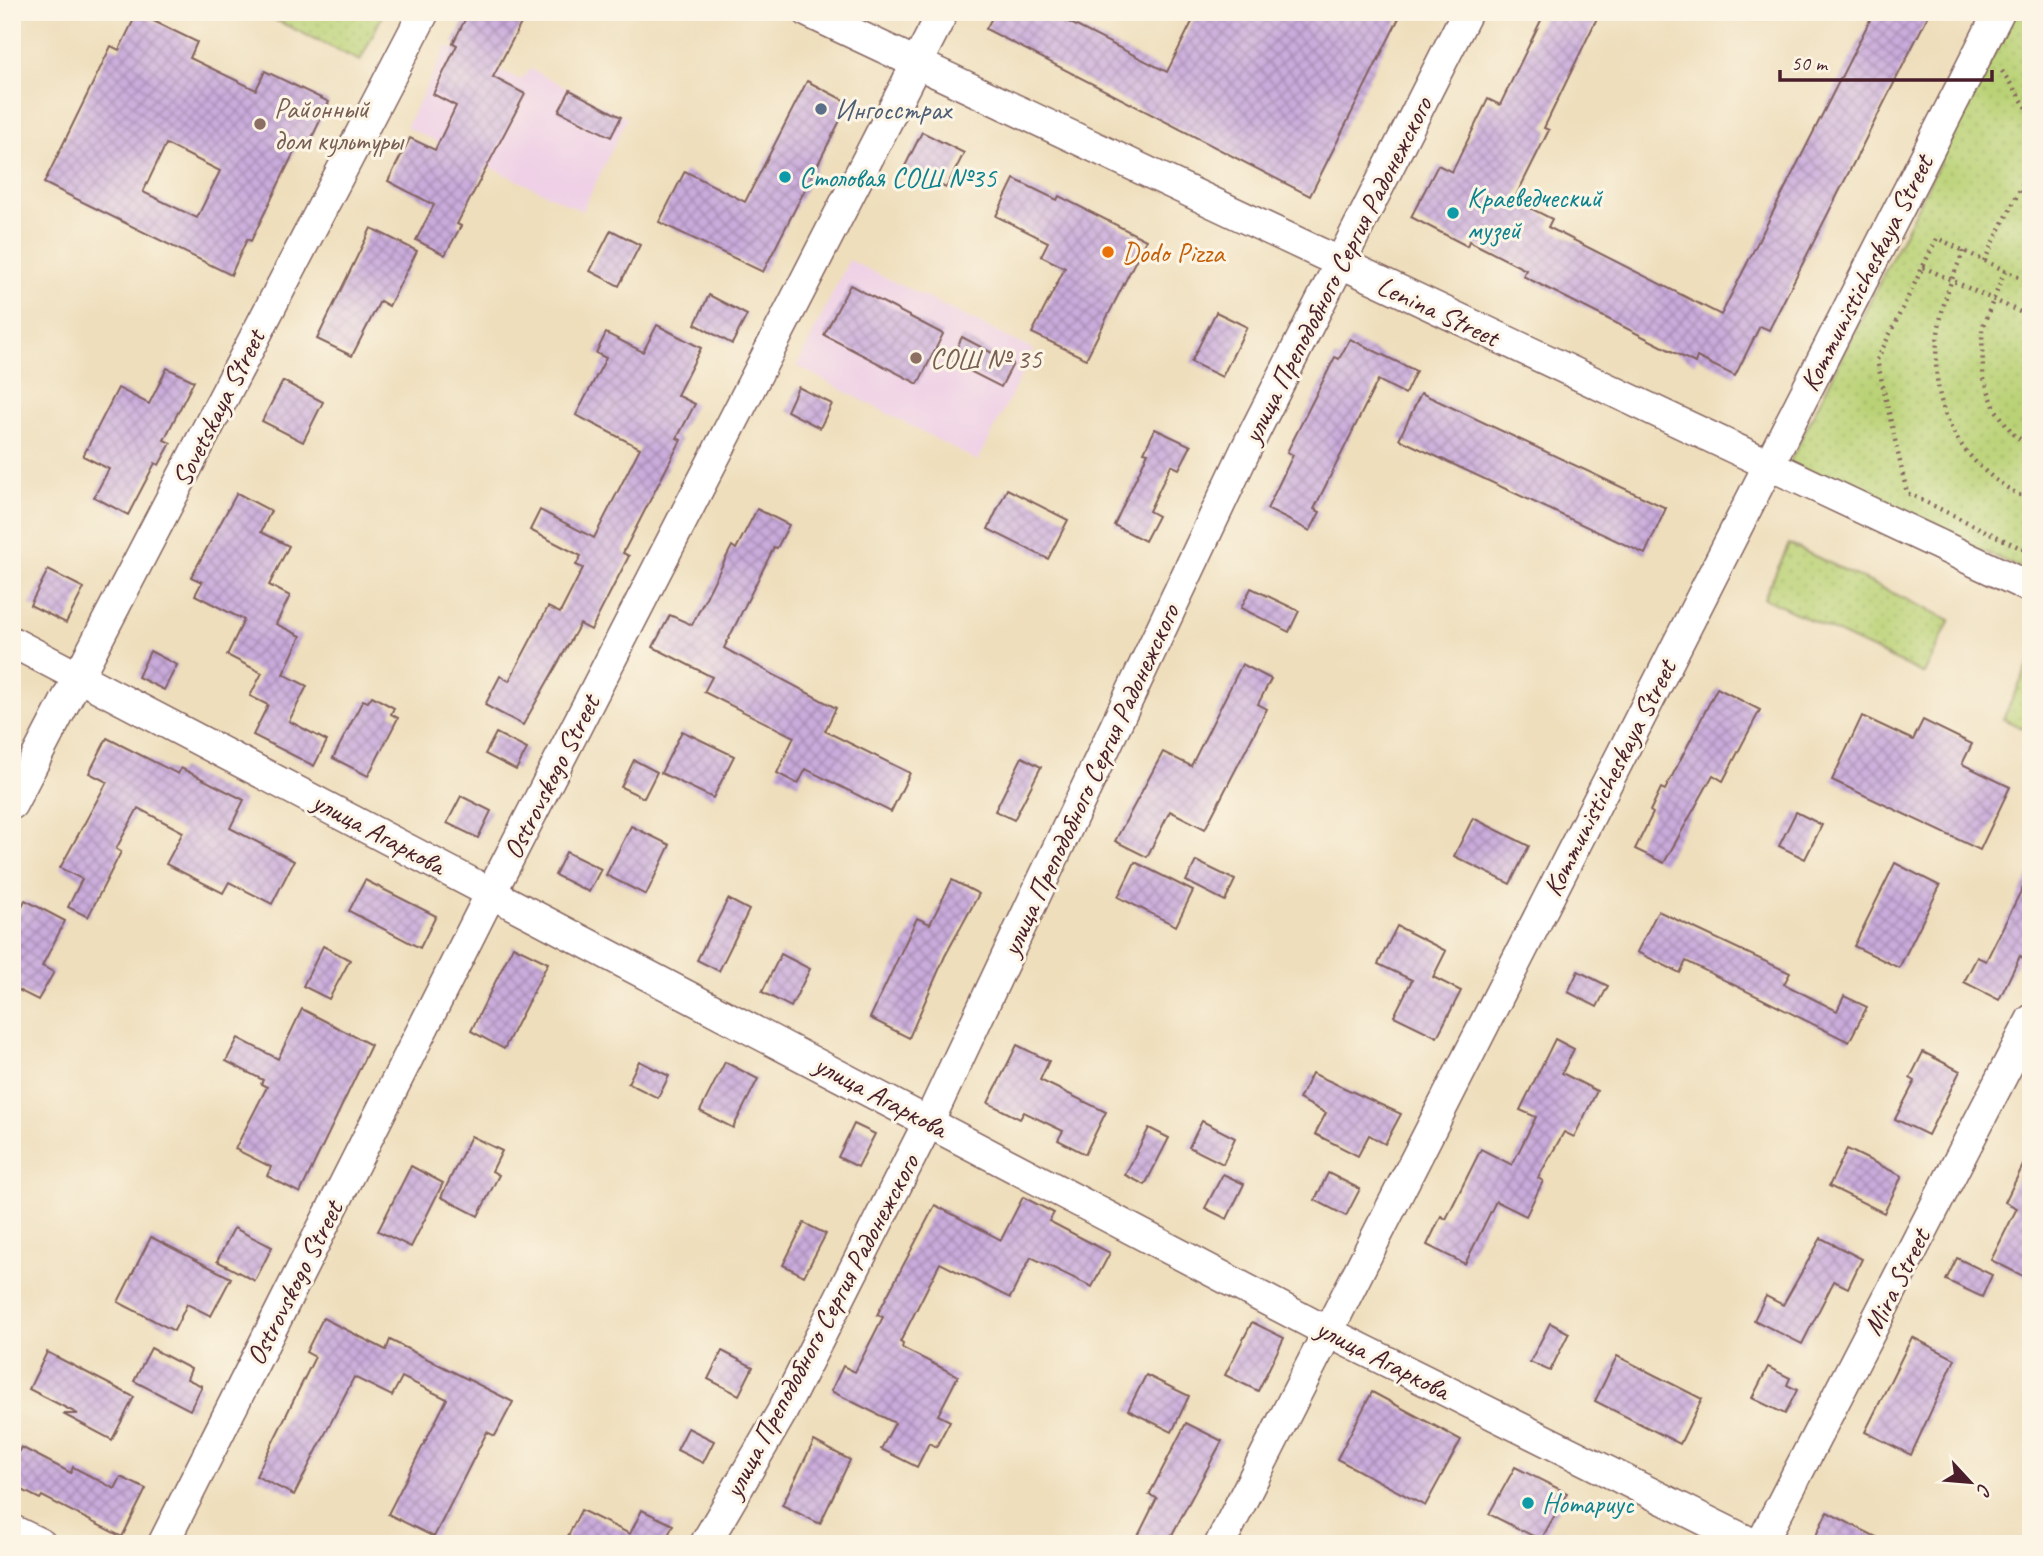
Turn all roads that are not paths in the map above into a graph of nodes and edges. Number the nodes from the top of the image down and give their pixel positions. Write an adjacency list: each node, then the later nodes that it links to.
1 (424, 12): 11 (street, Sovetskaya Street)
2 (808, 12): 6 (street, Lenina Street)
3 (943, 12): 6 (street, Ostrovskogo Street)
4 (1467, 12): 7 (street, улица Преподобного Сергия Радонежского)
5 (1999, 12): 8 (street, Kommunisticheskaya Street)
6 (917, 63): 7 (street, Lenina Street); 13 (street, Ostrovskogo Street)
7 (1339, 265): 8 (street, Lenina Street); 15 (street, улица Преподобного Сергия Радонежского)
8 (1768, 463): 9 (street, Lenina Street); 16 (street, Kommunisticheskaya Street)
9 (2031, 588)
10 (12, 642): 11 (street, улица Агаркова)
11 (79, 675): 12 (street, Sovetskaya Street); 13 (street, улица Агаркова)
12 (12, 804)
13 (491, 892): 15 (street, улица Агаркова); 19 (street, Ostrovskogo Street)
14 (2031, 1020): 23 (street, Mira Street)
15 (929, 1121): 16 (street, улица Агаркова); 20 (street, улица Преподобного Сергия Радонежского)
16 (1328, 1332): 21 (street, Kommunisticheskaya Street); 22 (street, улица Агаркова)
17 (12, 1530): 18 (street)
18 (40, 1544)
19 (163, 1544)
20 (705, 1544)
21 (1220, 1544)
22 (1753, 1544)
23 (1761, 1544)

